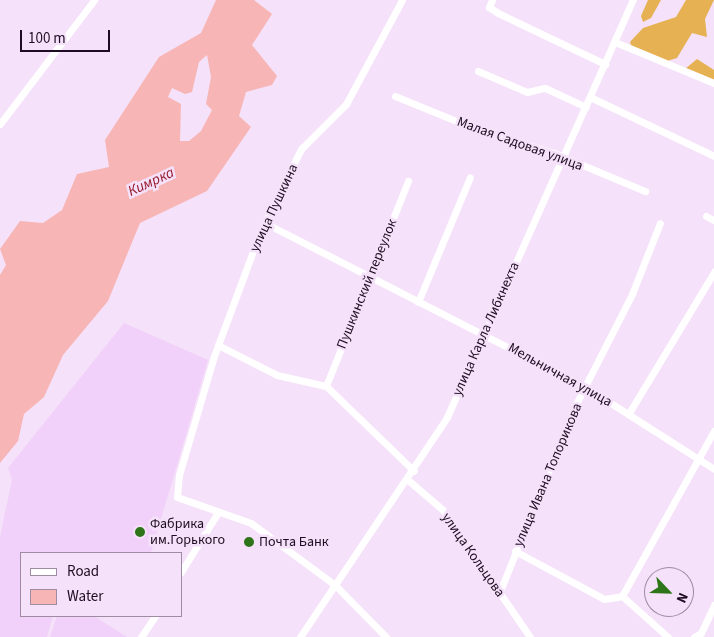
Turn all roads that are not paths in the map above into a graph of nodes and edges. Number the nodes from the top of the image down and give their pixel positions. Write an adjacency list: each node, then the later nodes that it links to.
1 (94, 0): 12 (street)
2 (402, 0): 21 (street, улица Пушкина)
3 (633, 0): 5 (street, улица Карла Либкнехта)
4 (491, 4): 6 (street)
5 (615, 42): 6 (street, улица Карла Либкнехта); 8 (street)
6 (605, 64): 10 (street, улица Карла Либкнехта)
7 (478, 71): 11 (street)
8 (714, 83)
9 (395, 96): 13 (street, Малая Садовая улица)
10 (590, 97): 11 (street, улица Карла Либкнехта); 14 (street)
11 (586, 107): 13 (street, улица Карла Либкнехта)
12 (0, 124)
13 (561, 156): 17 (street, Малая Садовая улица); 25 (street, улица Карла Либкнехта)
14 (714, 156)
15 (470, 178): 24 (street)
16 (408, 182): 23 (street, Пушкинский переулок)
17 (646, 191)
18 (706, 216): 19 (street)
19 (714, 220)
20 (660, 223): 28 (street, улица Ивана Топорикова)
21 (267, 224): 23 (street, Мельничная улица); 26 (street, улица Пушкина)
22 (714, 272): 29 (street)
23 (369, 278): 24 (street, Мельничная улица); 27 (street, Пушкинский переулок)
24 (418, 302): 25 (street, Мельничная улица)
25 (484, 334): 28 (street, Мельничная улица); 33 (street, улица Карла Либкнехта)
26 (218, 345): 27 (street); 35 (street, улица Пушкина)
27 (326, 386): 33 (street)
28 (586, 388): 29 (street, Мельничная улица); 36 (street, улица Ивана Топорикова)
29 (629, 413): 31 (street, Мельничная улица)
30 (714, 431): 31 (street)
31 (698, 458): 32 (street, Мельничная улица); 40 (street)
32 (714, 469)
33 (414, 471): 34 (street, улица Карла Либкнехта)
34 (408, 480): 38 (street, улица Карла Либкнехта); 39 (street, улица Кольцова)
35 (217, 514): 37 (street); 38 (street)
36 (515, 551): 39 (street, улица Ивана Топорикова); 40 (street)
37 (182, 570)
38 (336, 585): 44 (street, улица Карла Либкнехта); 45 (street)
39 (500, 591): 46 (street, улица Кольцова)
40 (622, 596): 47 (street)
41 (714, 605): 48 (street)
42 (153, 617): 43 (street)
43 (141, 637)
44 (300, 637)
45 (386, 637)
46 (530, 637)
47 (668, 637)
48 (694, 637)

